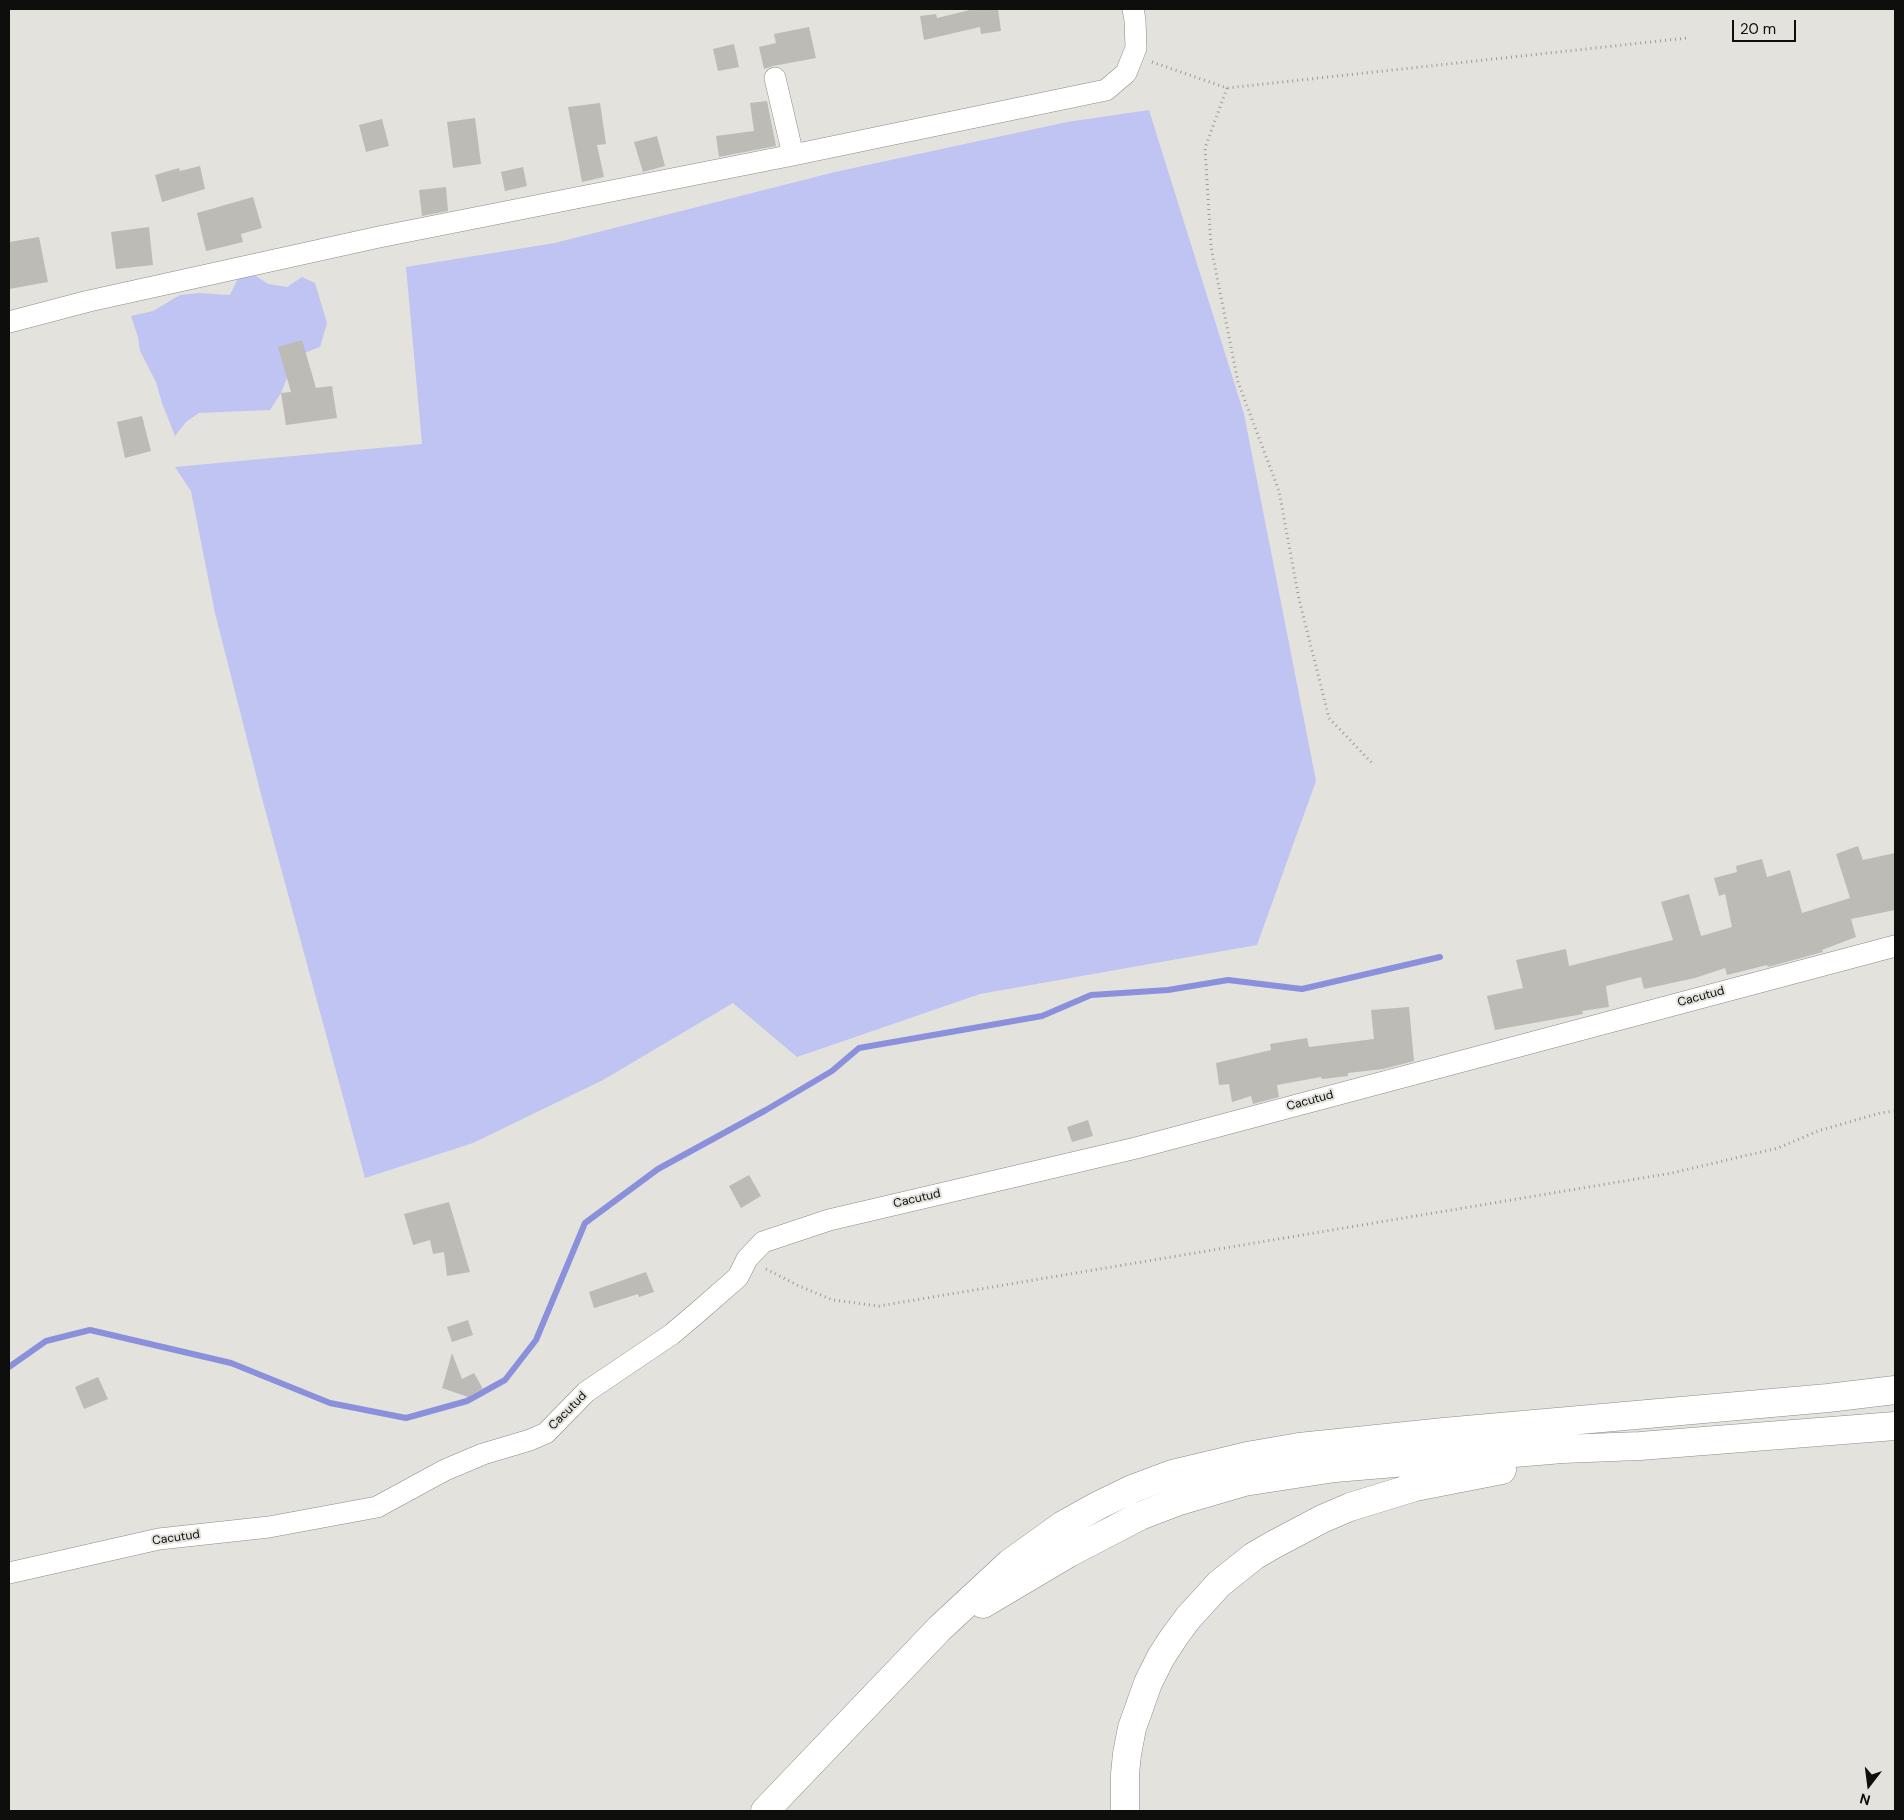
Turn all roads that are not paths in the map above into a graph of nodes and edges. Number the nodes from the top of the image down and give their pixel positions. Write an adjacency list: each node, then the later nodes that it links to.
1 (1133, 9): 3 (street)
2 (775, 78): 3 (street)
3 (793, 156): 4 (street)
4 (9, 322)
5 (1895, 946): 9 (street, Cacutud)
6 (1895, 1390): 10 (highway)
7 (1895, 1426): 8 (highway)
8 (1716, 1441): 10 (highway); 12 (highway)
9 (9, 1573)
10 (940, 1628): 11 (highway)
11 (766, 1811)
12 (1125, 1811)

